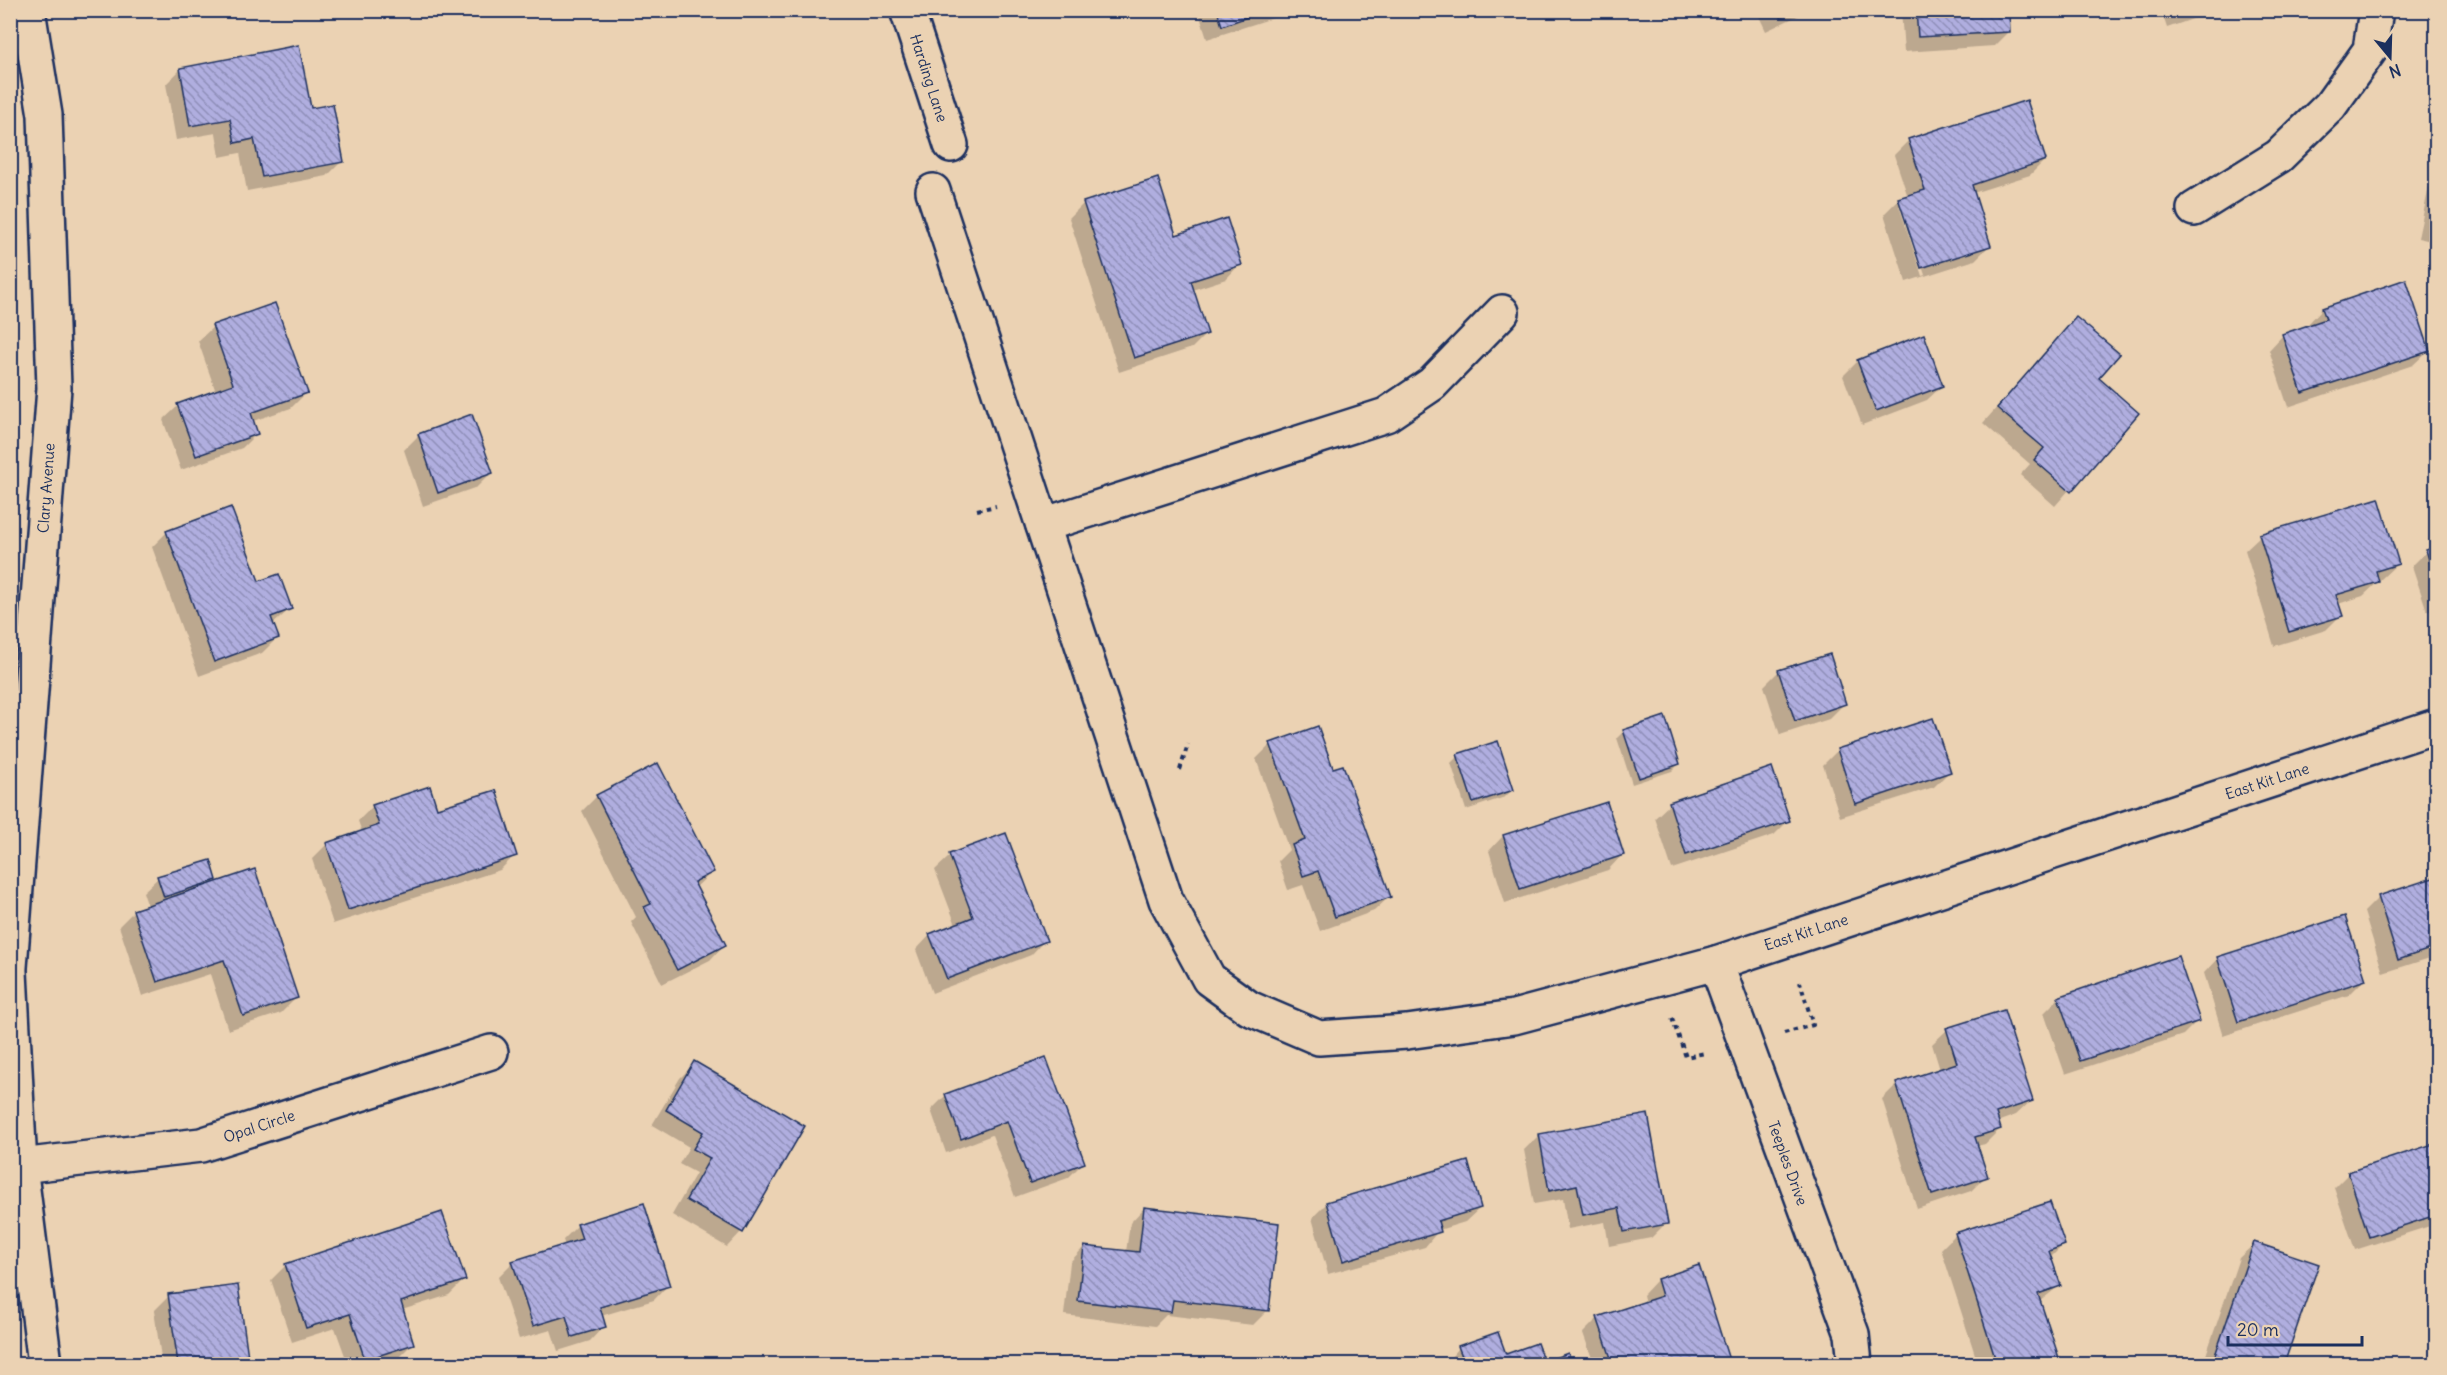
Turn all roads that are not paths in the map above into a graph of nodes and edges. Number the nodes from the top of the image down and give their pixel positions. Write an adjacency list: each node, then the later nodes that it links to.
1 (28, 10): 11 (street, Clary Avenue)
2 (907, 10): 4 (street, Harding Lane)
3 (2376, 10): 6 (street)
4 (951, 145)
5 (933, 190): 8 (street, East Kit Lane)
6 (2194, 209)
7 (1502, 312): 8 (street)
8 (1043, 525): 10 (street, East Kit Lane)
9 (2436, 726): 10 (street, East Kit Lane)
10 (1716, 963): 16 (street, Teeples Drive)
11 (10, 967)
12 (10, 972): 14 (street)
13 (491, 1052): 14 (street, Opal Circle)
14 (20, 1166): 15 (street)
15 (45, 1365)
16 (1855, 1365)

